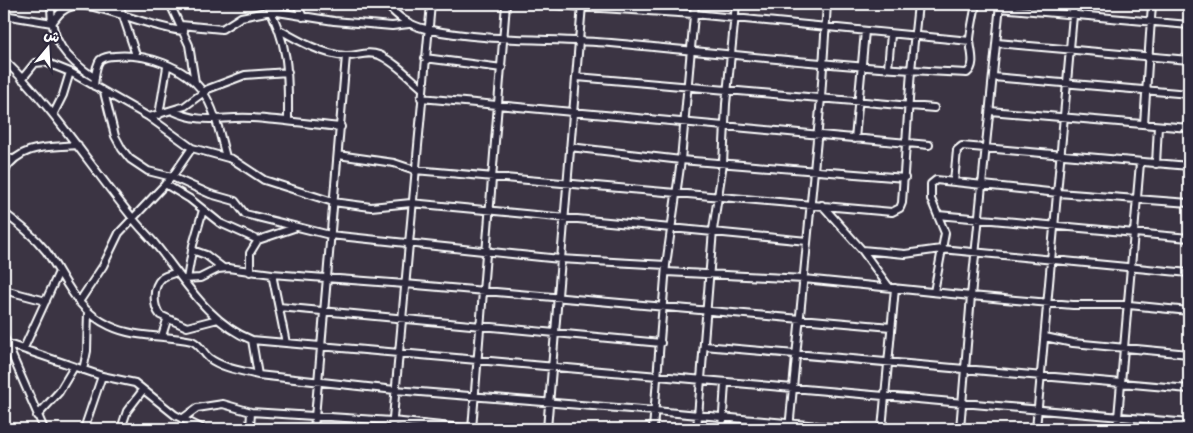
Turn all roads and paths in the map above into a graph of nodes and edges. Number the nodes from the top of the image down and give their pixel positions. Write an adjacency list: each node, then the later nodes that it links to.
1 (51, 4): 28 (street)
2 (118, 4): 24 (street)
3 (170, 4): 31 (street)
4 (267, 4): 20 (street)
5 (297, 4): 25 (street)
6 (386, 4): 29 (street)
7 (431, 4): 33 (street)
8 (506, 4): 38 (street)
9 (540, 4): 18 (street)
10 (695, 4): 21 (street)
11 (736, 4): 26 (street)
12 (827, 4): 32 (street)
13 (918, 4): 37 (street)
14 (956, 4): 15 (street)
15 (976, 4): 40 (street)
16 (1074, 4): 22 (street)
17 (1152, 4): 27 (street)
18 (582, 5): 21 (street); 39 (street)
19 (999, 6): 22 (street); 41 (street)
20 (271, 11): 25 (street); 31 (street); 34 (street)
21 (694, 14): 26 (street); 42 (street)
22 (1073, 14): 27 (street); 43 (street)
23 (4, 15): 28 (street)
24 (123, 16): 28 (street); 31 (street); 45 (street)
25 (302, 17): 29 (street)
26 (735, 19): 32 (street); 44 (street)
27 (1150, 22): 30 (street); 47 (street)
28 (52, 23): 61 (street)
29 (409, 24): 33 (street)
30 (1189, 25)
31 (182, 28): 63 (street)
32 (825, 28): 35 (street); 51 (street)
33 (427, 29): 38 (street); 48 (street)
34 (280, 30): 46 (street); 58 (street)
35 (865, 31): 36 (street); 53 (street)
36 (891, 34): 37 (street); 55 (street)
37 (914, 36): 40 (street); 56 (street)
38 (503, 38): 39 (street); 54 (street)
39 (580, 41): 42 (street); 59 (street)
40 (970, 41): 56 (street)
41 (997, 43): 43 (street); 60 (street)
42 (691, 50): 44 (street); 66 (street)
43 (1070, 50): 47 (street); 64 (street)
44 (731, 54): 51 (street); 68 (street)
45 (136, 55): 52 (street); 61 (street)
46 (346, 56): 67 (street); 91 (street)
47 (1148, 56): 50 (street); 69 (street)
48 (424, 58): 54 (street); 67 (street)
49 (4, 60): 62 (street)
50 (1189, 60)
51 (823, 63): 53 (street); 74 (street)
52 (167, 66): 63 (street); 83 (street)
53 (861, 66): 55 (street); 75 (street)
54 (502, 68): 76 (street)
55 (888, 68): 56 (street)
56 (910, 70): 77 (street)
57 (70, 72): 62 (street); 65 (street); 82 (street)
58 (288, 72): 71 (street); 87 (street)
59 (577, 77): 66 (street); 81 (street)
60 (993, 77): 64 (street); 80 (street)
61 (95, 78): 65 (street)
62 (22, 79): 82 (street)
63 (195, 82): 71 (street)
64 (1068, 84): 69 (street); 85 (street)
65 (94, 86): 70 (street)
66 (688, 86): 68 (street); 88 (street)
67 (422, 88): 73 (street)
68 (727, 89): 74 (street); 92 (street)
69 (1146, 90): 72 (street); 89 (street)
70 (104, 92): 84 (street); 116 (street)
71 (203, 92): 79 (street); 86 (street)
72 (1189, 94)
73 (421, 98): 76 (street); 113 (street)
74 (821, 98): 75 (street); 94 (street)
75 (858, 101): 77 (street); 95 (street)
76 (499, 106): 81 (street); 115 (street)
77 (908, 106): 78 (street); 96 (street)
78 (934, 108)
79 (173, 110): 83 (street); 86 (street)
80 (990, 111): 85 (street); 101 (street)
81 (573, 112): 88 (street); 99 (street)
82 (54, 113): 97 (street)
83 (159, 115): 84 (street)
84 (149, 117): 100 (street)
85 (1065, 119): 89 (street); 104 (street)
86 (215, 120): 87 (street); 105 (street)
87 (288, 121): 91 (street)
88 (684, 124): 92 (street); 107 (street)
89 (1144, 124): 90 (street)
90 (1158, 126): 93 (street); 110 (street)
91 (341, 127): 102 (street)
92 (725, 128): 94 (street); 108 (street)
93 (1189, 128)
94 (817, 136): 95 (street); 112 (street)
95 (855, 140): 96 (street)
96 (906, 144): 98 (street); 117 (street)
97 (78, 145): 106 (street); 136 (street)
98 (929, 145)
99 (570, 147): 107 (street); 118 (street)
100 (192, 148): 105 (street); 116 (street)
101 (986, 148): 104 (street); 119 (street); 121 (street)
102 (338, 155): 113 (street); 126 (street)
103 (4, 156): 106 (street)
104 (1062, 156): 109 (street); 122 (street)
105 (226, 157): 126 (street)
106 (12, 159): 114 (street)
107 (681, 160): 108 (street); 123 (street)
108 (723, 163): 112 (street); 124 (street)
109 (1140, 163): 110 (street); 125 (street)
110 (1156, 164): 111 (street)
111 (1189, 166)
112 (814, 169): 117 (street); 129 (street)
113 (415, 170): 115 (street); 127 (street)
114 (4, 171)
115 (491, 177): 118 (street); 132 (street)
116 (172, 178): 120 (street); 140 (street)
117 (905, 178): 130 (street)
118 (566, 182): 123 (street); 135 (street)
119 (954, 182): 121 (street); 134 (street)
120 (166, 184): 131 (street); 136 (street)
121 (982, 185): 122 (street); 137 (street)
122 (1058, 193): 125 (street); 138 (street)
123 (676, 194): 124 (street); 139 (street)
124 (718, 197): 129 (street); 141 (street)
125 (1138, 199): 128 (street); 142 (street)
126 (333, 202): 127 (street); 143 (street)
127 (411, 203): 132 (street); 147 (street)
128 (1189, 203)
129 (810, 204): 130 (street); 146 (street)
130 (822, 205): 150 (street)
131 (203, 210): 145 (street); 149 (street)
132 (488, 211): 135 (street); 151 (street)
133 (4, 213): 161 (street)
134 (938, 215): 137 (street); 148 (street)
135 (564, 218): 139 (street); 153 (street)
136 (133, 219): 158 (street); 175 (street)
137 (977, 220): 138 (street); 152 (street)
138 (1055, 226): 142 (street); 154 (street)
139 (672, 227): 141 (street); 156 (street)
140 (294, 228): 143 (street); 145 (street)
141 (713, 230): 146 (street); 163 (street)
142 (1134, 234): 144 (street); 157 (street)
143 (330, 235): 147 (street); 164 (street)
144 (1189, 238)
145 (258, 240): 159 (street)
146 (807, 241): 166 (street)
147 (408, 244): 151 (street); 167 (street)
148 (941, 249): 150 (street); 152 (street); 171 (street)
149 (192, 250): 155 (street); 165 (street)
150 (862, 250): 168 (street)
151 (485, 252): 153 (street); 170 (street)
152 (974, 253): 154 (street); 172 (street)
153 (560, 258): 156 (street); 173 (street)
154 (1052, 261): 157 (street); 176 (street)
155 (223, 268): 159 (street); 165 (street)
156 (666, 268): 163 (street); 179 (street)
157 (1132, 268): 160 (street); 177 (street)
158 (177, 272): 165 (street); 187 (street)
159 (250, 272): 162 (street)
160 (1189, 273)
161 (58, 274): 174 (street); 175 (street)
162 (272, 274): 164 (street); 178 (street)
163 (711, 274): 166 (street); 183 (street)
164 (327, 277): 167 (street); 182 (street)
165 (186, 279): 185 (street)
166 (804, 279): 168 (street); 186 (street)
167 (405, 284): 170 (street); 184 (street)
168 (892, 288): 171 (street); 189 (street)
169 (4, 290): 174 (street)
170 (482, 291): 173 (street); 188 (street)
171 (934, 292): 172 (street)
172 (971, 296): 176 (street); 209 (street)
173 (557, 298): 179 (street); 190 (street)
174 (46, 301): 200 (street)
175 (80, 302): 180 (street)
176 (1049, 303): 177 (street); 193 (street)
177 (1129, 305): 181 (street); 201 (street)
178 (279, 307): 182 (street); 195 (street)
179 (664, 308): 183 (street); 196 (street)
180 (88, 311): 191 (street); 210 (street)
181 (1189, 311)
182 (324, 312): 184 (street); 198 (street)
183 (708, 312): 186 (street); 199 (street)
184 (402, 318): 188 (street); 202 (street)
185 (218, 319): 187 (street); 194 (street)
186 (800, 319): 189 (street); 203 (street)
187 (167, 320): 191 (street)
188 (480, 326): 190 (street); 205 (street)
189 (891, 328): 206 (street)
190 (554, 332): 196 (street); 207 (street)
191 (162, 336): 211 (street)
192 (4, 337): 197 (street)
193 (1045, 337): 201 (street); 212 (street)
194 (252, 340): 195 (street); 211 (street)
195 (286, 343): 198 (street)
196 (661, 343): 214 (street)
197 (8, 344): 200 (street); 230 (street)
198 (320, 346): 202 (street); 216 (street)
199 (704, 346): 203 (street); 215 (street)
200 (24, 348): 208 (street)
201 (1124, 348): 204 (street); 217 (street)
202 (398, 353): 205 (street); 222 (street)
203 (796, 354): 206 (street); 219 (street)
204 (1189, 354)
205 (476, 360): 207 (street); 223 (street)
206 (888, 362): 209 (street); 224 (street)
207 (551, 366): 214 (street); 225 (street)
208 (74, 367): 210 (street); 230 (street)
209 (965, 369): 212 (street); 226 (street)
210 (83, 370): 213 (street)
211 (258, 375): 216 (street)
212 (1040, 375): 217 (street); 228 (street)
213 (102, 376): 221 (street); 240 (street)
214 (657, 376): 215 (street); 227 (street)
215 (701, 381): 218 (street); 232 (street)
216 (317, 382): 222 (street); 231 (street)
217 (1121, 382): 220 (street); 233 (street)
218 (725, 383): 219 (street); 234 (street)
219 (792, 388): 224 (street); 238 (street)
220 (1189, 388)
221 (143, 390): 235 (street); 241 (street)
222 (395, 390): 223 (street); 236 (street)
223 (473, 396): 225 (street); 236 (street)
224 (884, 396): 226 (street); 251 (street)
225 (549, 402): 227 (street); 246 (street)
226 (962, 403): 228 (street); 252 (street)
227 (654, 410): 232 (street); 247 (street)
228 (1038, 410): 233 (street); 253 (street)
229 (251, 412): 231 (street); 235 (street); 243 (street)
230 (37, 416): 239 (street)
231 (314, 416): 236 (street); 244 (street)
232 (698, 416): 234 (street); 248 (street)
233 (1117, 417): 237 (street); 254 (street)
234 (723, 418): 238 (street); 249 (street)
235 (182, 419): 242 (street)
236 (392, 421): 245 (street)
237 (1189, 423)
238 (790, 427): 250 (street)
239 (44, 429)
240 (84, 429)
241 (121, 429)
242 (204, 429)
243 (250, 429)
244 (314, 429)
245 (392, 429)
246 (547, 429)
247 (653, 429)
248 (697, 429)
249 (722, 429)
250 (852, 429)
251 (882, 429)
252 (960, 429)
253 (1036, 429)
254 (1117, 429)

